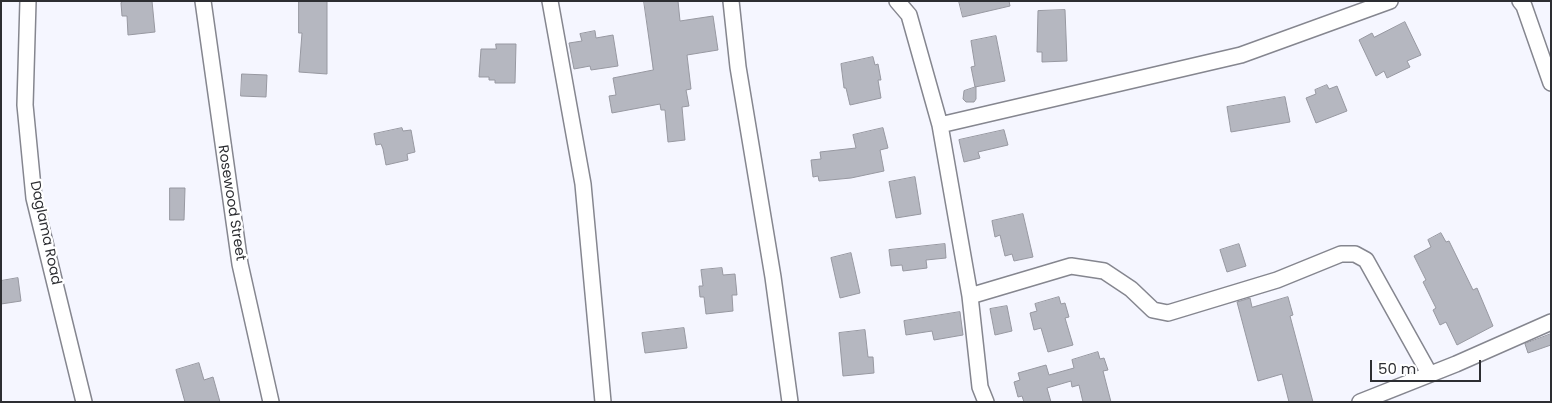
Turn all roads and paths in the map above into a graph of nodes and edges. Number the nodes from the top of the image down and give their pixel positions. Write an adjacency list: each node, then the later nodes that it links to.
1 (28, 1): 13 (street, Daglama Road)
2 (204, 1): 14 (street, Rosewood Street)
3 (550, 1): 15 (street)
4 (731, 1): 16 (street)
5 (897, 1): 9 (street)
6 (1390, 1): 9 (street)
7 (1520, 1): 8 (street)
8 (1550, 80)
9 (940, 125): 10 (street)
10 (970, 296): 12 (street); 17 (street)
11 (1551, 322): 12 (street)
12 (1429, 373): 18 (street)
13 (84, 402)
14 (271, 402)
15 (604, 402)
16 (790, 402)
17 (986, 402)
18 (1360, 402)

